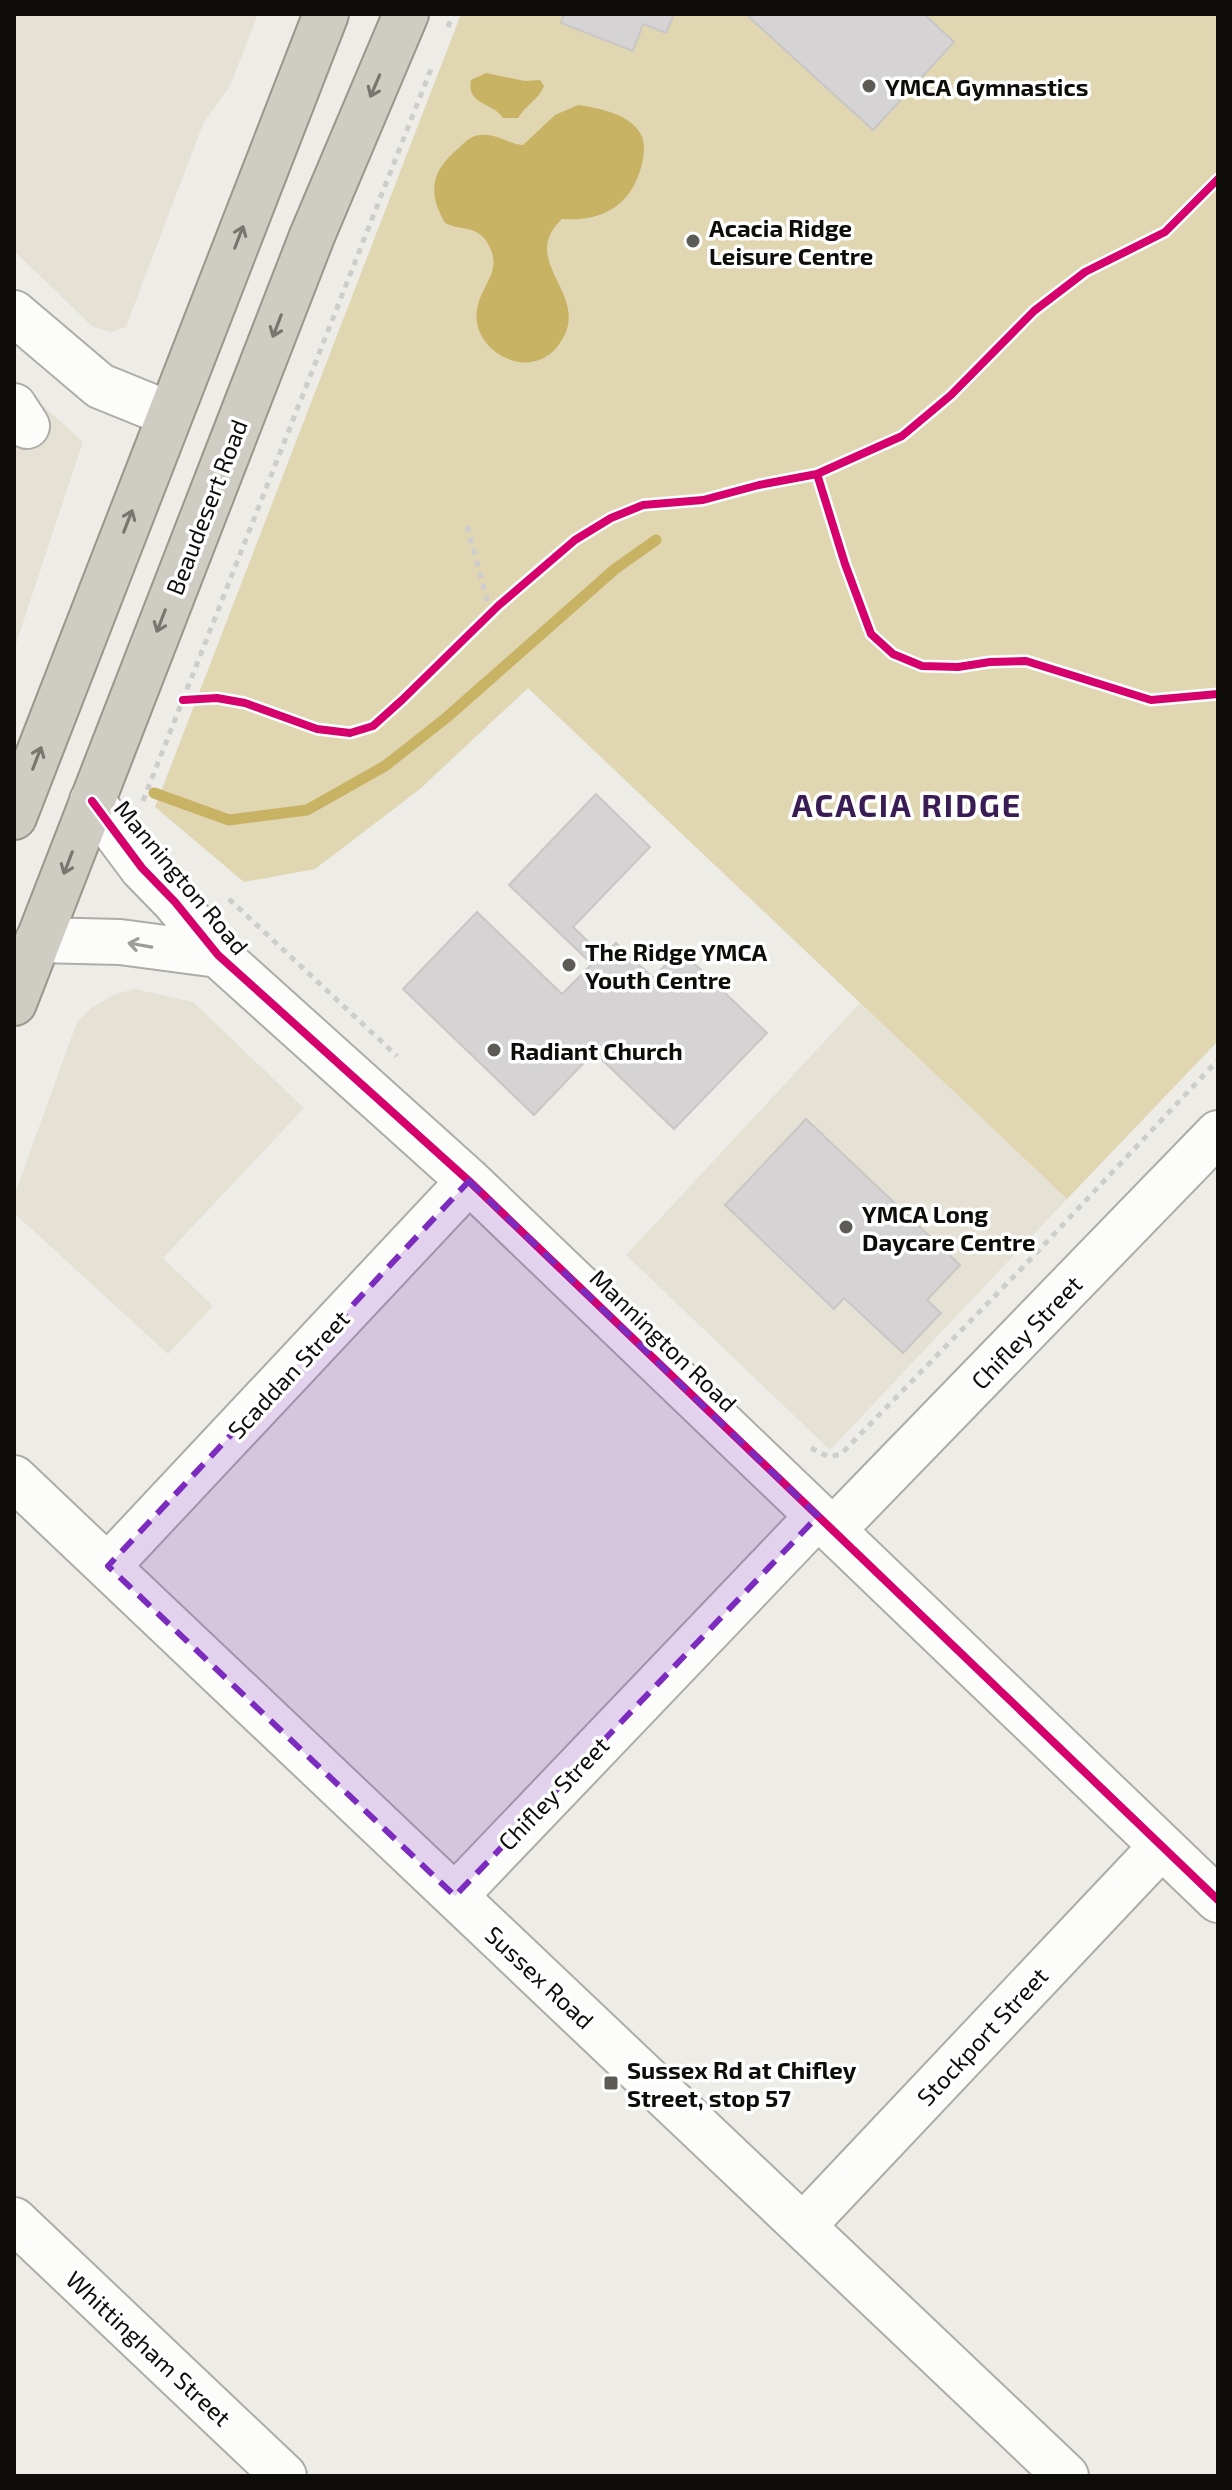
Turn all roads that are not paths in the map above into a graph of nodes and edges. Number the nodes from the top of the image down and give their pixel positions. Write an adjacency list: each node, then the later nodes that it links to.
1 (326, 14): 4 (highway, one-way to 1)
2 (406, 14): 5 (highway, Beaudesert Road, one-way to 5)
3 (14, 313): 4 (street)
4 (169, 414): 6 (highway, one-way to 4)
5 (92, 801): 7 (highway, Beaudesert Road, one-way to 7); 8 (street, Mannington Road)
6 (14, 817)
7 (38, 940): 8 (street, Mannington Road, one-way to 7); 9 (highway, Beaudesert Road)
8 (218, 955): 11 (street, Mannington Road)
9 (14, 1003)
10 (1212, 1153): 13 (street, Chifley Street)
11 (469, 1181): 13 (street, Mannington Road); 14 (street, Scaddan Street)
12 (14, 1478): 14 (street, Sussex Road)
13 (825, 1523): 15 (street, Mannington Road); 16 (street, Chifley Street)
14 (108, 1566): 16 (street, Sussex Road)
15 (1161, 1847): 17 (street, Mannington Road); 19 (street, Stockport Street)
16 (455, 1896): 19 (street, Sussex Road)
17 (1218, 1900)
18 (14, 2220): 20 (street, Whittingham Street)
19 (803, 2226): 21 (street, Sussex Road)
20 (284, 2476)
21 (1066, 2476)

